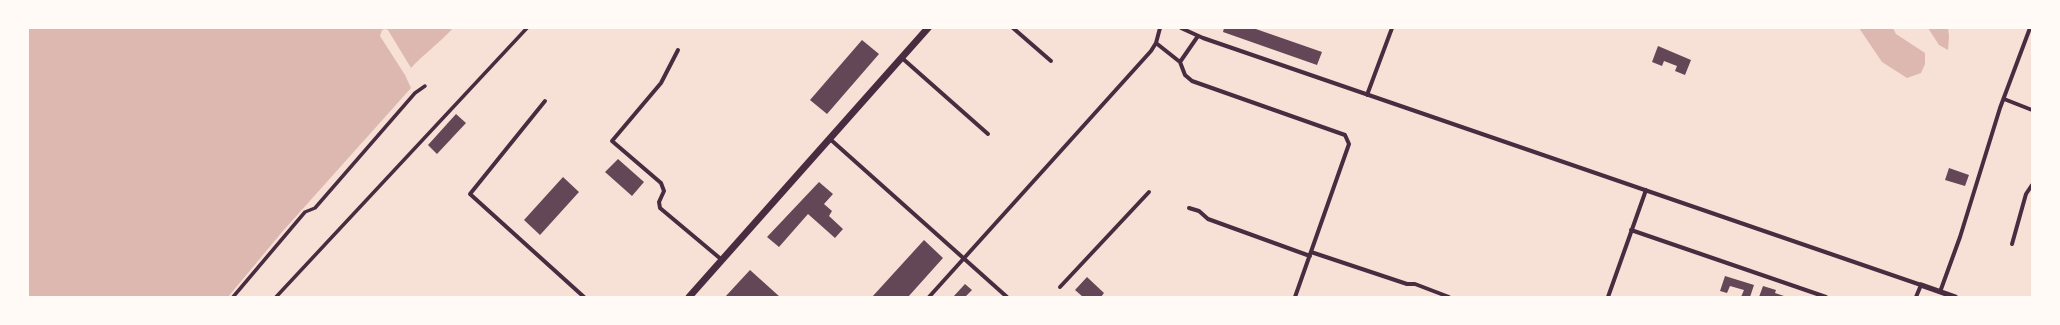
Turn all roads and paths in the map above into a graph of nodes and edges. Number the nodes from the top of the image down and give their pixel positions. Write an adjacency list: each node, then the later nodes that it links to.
1 (527, 28): 34 (street)
2 (928, 28): 11 (main road)
3 (1013, 28): 12 (street)
4 (1160, 28): 9 (street)
5 (1181, 28): 8 (street)
6 (1392, 28): 15 (street)
7 (2030, 28): 16 (street)
8 (1198, 36): 13 (street); 15 (street)
9 (1156, 43): 13 (street); 28 (street)
10 (678, 50): 29 (street)
11 (902, 58): 19 (street); 20 (main road)
12 (1051, 61)
13 (1180, 62): 27 (street)
14 (425, 86): 33 (street)
15 (1367, 95): 22 (street)
16 (2004, 99): 18 (street); 32 (street)
17 (545, 101): 35 (street)
18 (2032, 110)
19 (988, 134)
20 (830, 139): 28 (street); 29 (main road)
21 (2032, 185): 26 (street)
22 (1646, 190): 25 (street); 30 (street)
23 (1149, 192): 31 (street)
24 (1189, 208): 27 (street)
25 (1631, 230): 41 (street); 42 (street)
26 (2012, 244)
27 (1311, 254): 39 (street); 40 (street)
28 (964, 258): 37 (street); 38 (street)
29 (722, 260): 36 (main road)
30 (1921, 285): 32 (street); 43 (street)
31 (1060, 287)
32 (1940, 292): 44 (street)
33 (233, 297)
34 (276, 297)
35 (584, 297)
36 (689, 297)
37 (929, 297)
38 (1006, 297)
39 (1295, 297)
40 (1449, 297)
41 (1608, 297)
42 (1826, 297)
43 (1916, 297)
44 (1955, 297)

